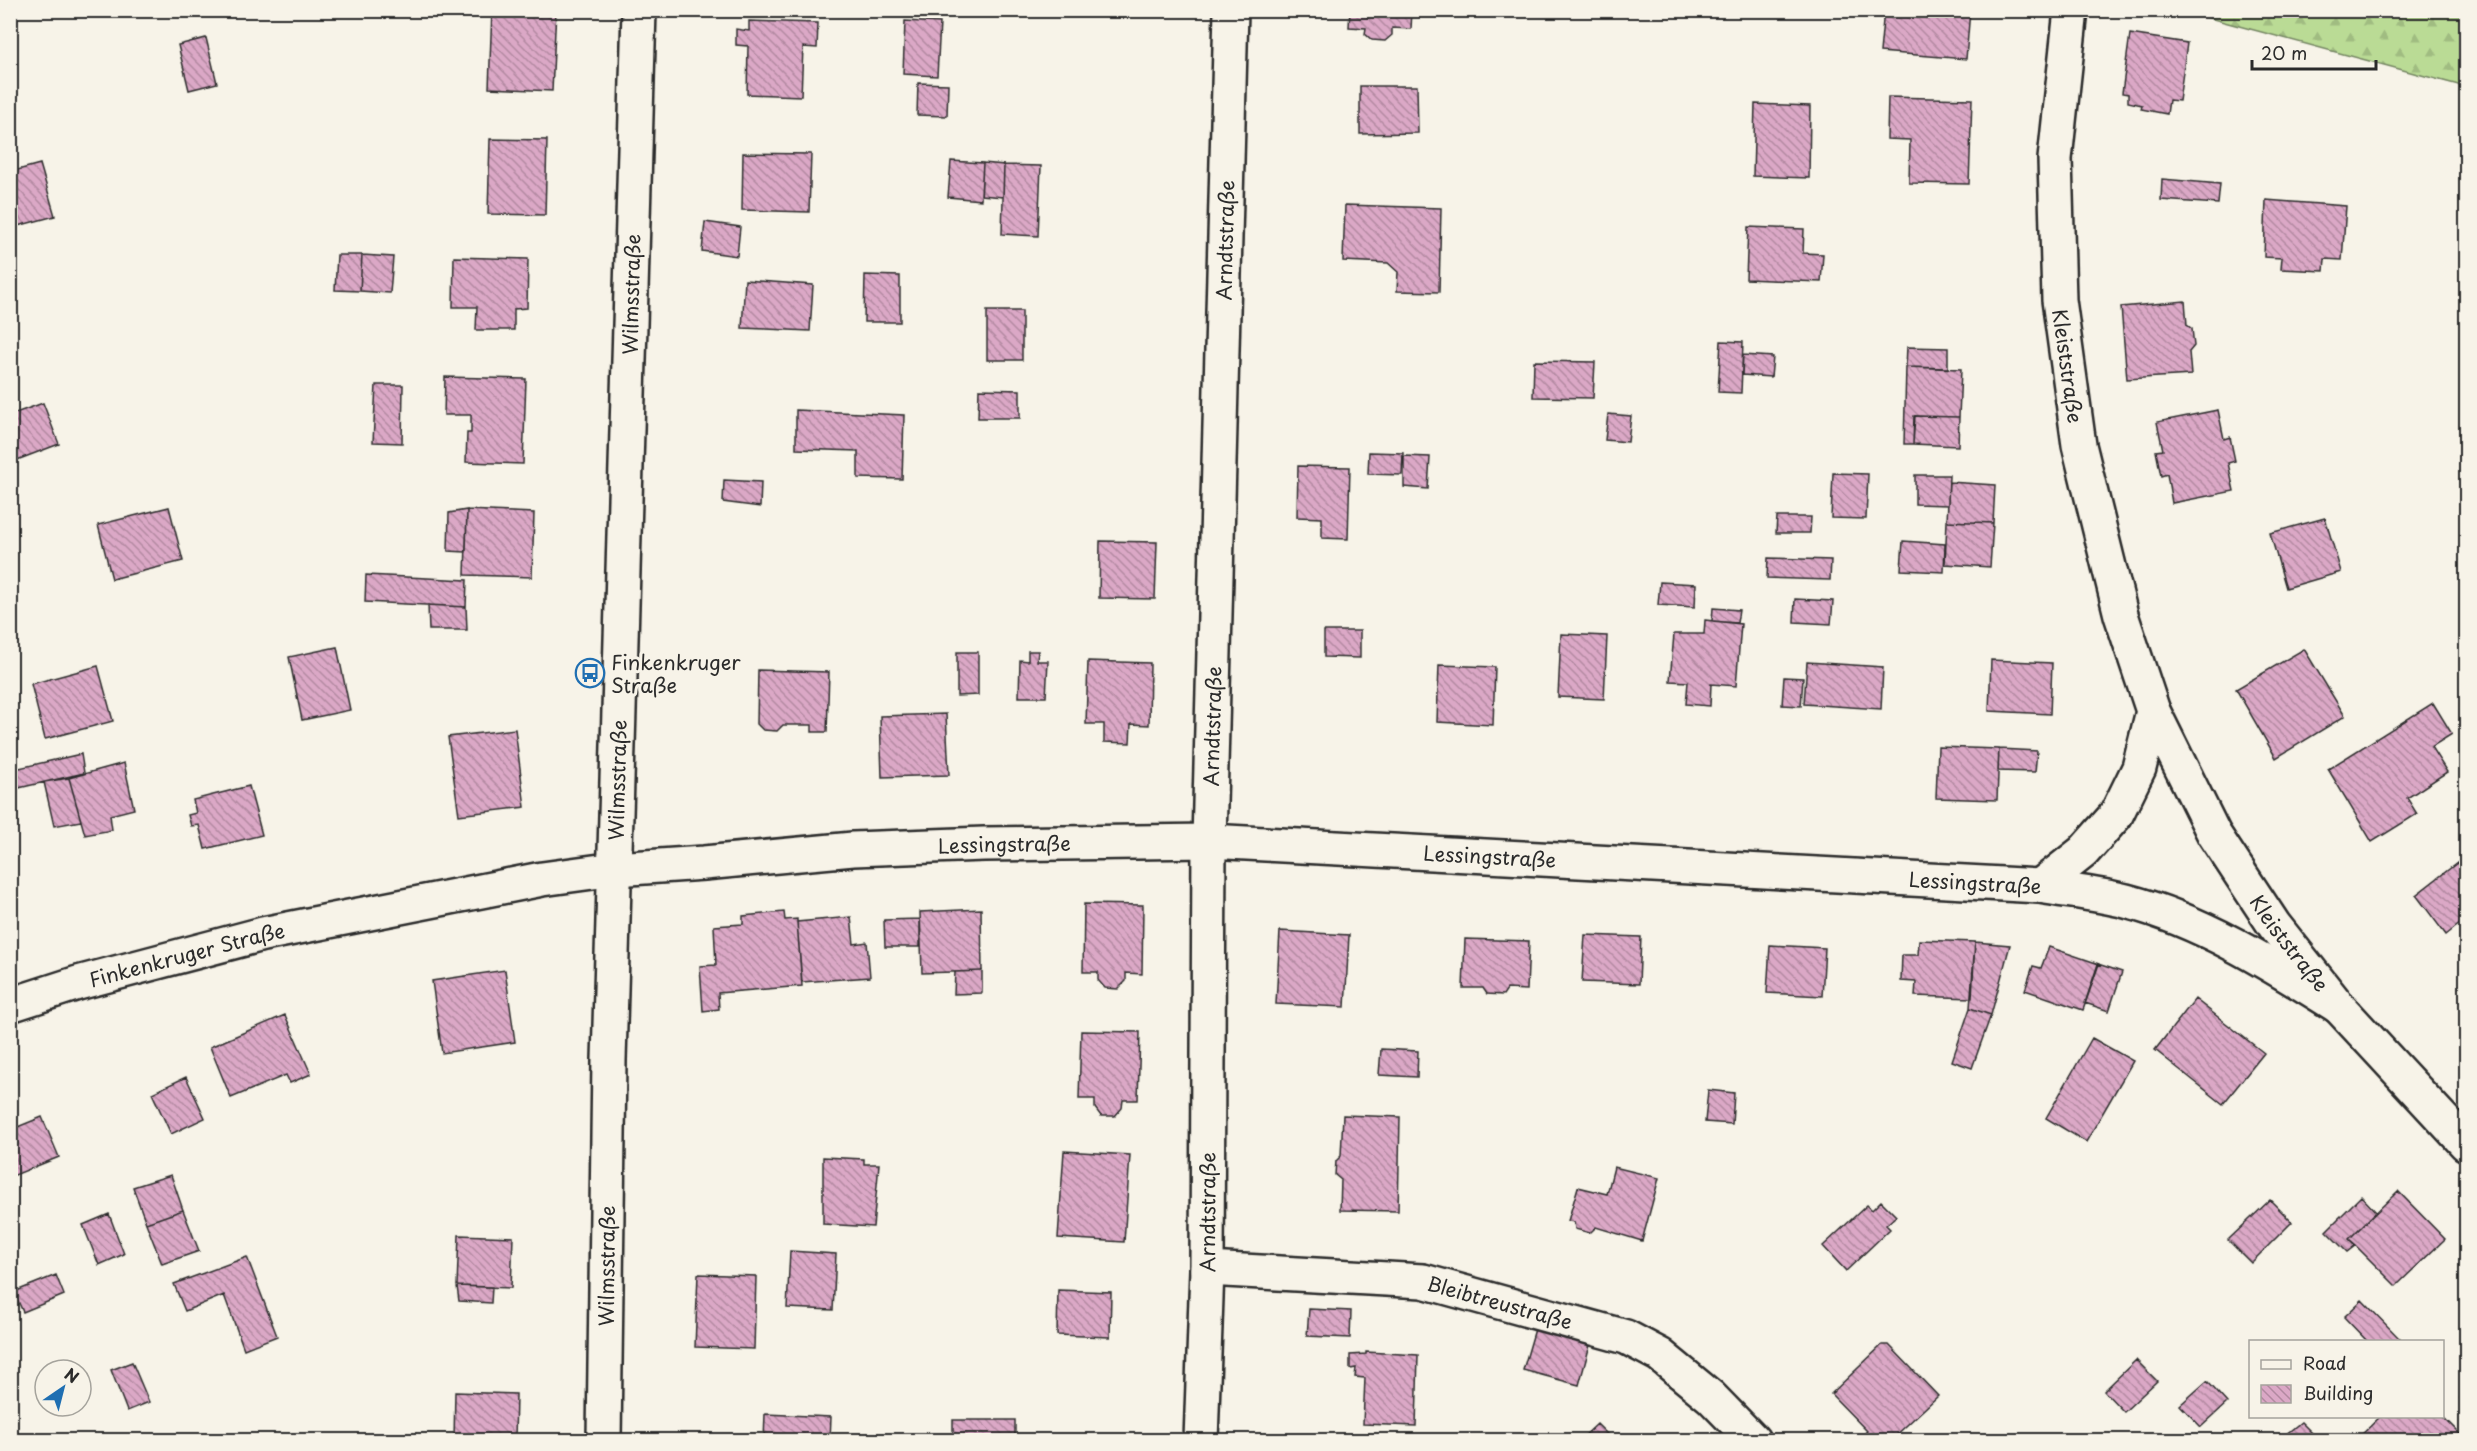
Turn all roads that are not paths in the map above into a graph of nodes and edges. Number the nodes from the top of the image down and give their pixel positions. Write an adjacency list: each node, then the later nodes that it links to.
1 (639, 10): 6 (street, Wilmsstraße)
2 (1231, 10): 5 (street, Arndtstraße)
3 (2071, 10): 4 (street, Kleiststraße)
4 (2153, 711): 7 (street); 9 (street, Kleiststraße)
5 (1209, 841): 6 (street, Lessingstraße); 7 (street, Lessingstraße); 11 (street, Arndtstraße)
6 (615, 869): 8 (street, Finkenkruger Straße); 12 (street, Wilmsstraße)
7 (2040, 886): 9 (street, Lessingstraße)
8 (10, 1005)
9 (2339, 1006): 10 (street, Kleiststraße)
10 (2466, 1144)
11 (1207, 1269): 13 (street, Arndtstraße); 14 (street, Bleibtreustraße)
12 (604, 1440)
13 (1201, 1440)
14 (1753, 1440)

